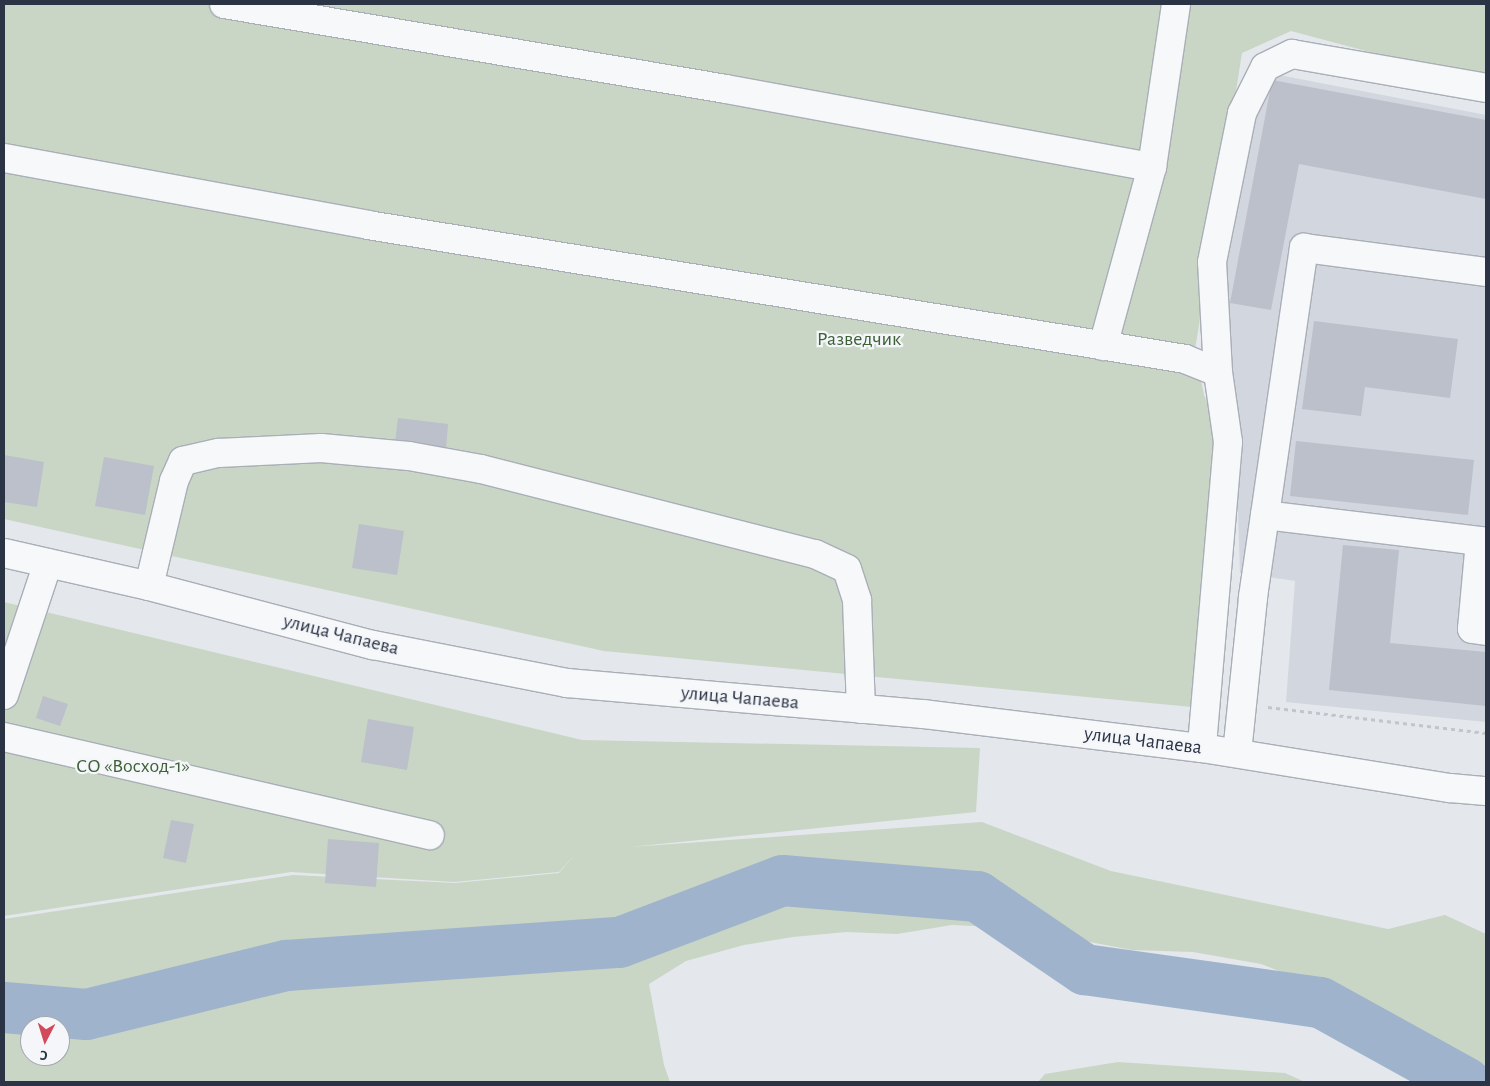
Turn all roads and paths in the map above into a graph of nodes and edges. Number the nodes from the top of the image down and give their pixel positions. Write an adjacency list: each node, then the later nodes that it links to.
1 (224, 4): 5 (street)
2 (1176, 4): 5 (street)
3 (1486, 88): 8 (street)
4 (4, 158): 7 (street)
5 (1152, 167): 7 (street)
6 (1486, 272): 9 (street)
7 (1103, 346): 8 (street)
8 (1218, 372): 19 (street)
9 (1265, 515): 13 (street); 15 (street)
10 (4, 552): 11 (street, улица Чапаева)
11 (48, 563): 12 (street, улица Чапаева); 14 (street)
12 (149, 586): 16 (street, улица Чапаева); 16 (street)
13 (1486, 631)
14 (4, 695)
15 (1242, 704): 17 (path); 20 (street)
16 (861, 709): 19 (street, улица Чапаева)
17 (1486, 733)
18 (4, 737): 22 (street)
19 (1202, 748): 20 (street, улица Чапаева)
20 (1237, 753): 21 (street, улица Чапаева)
21 (1486, 791)
22 (430, 835)

